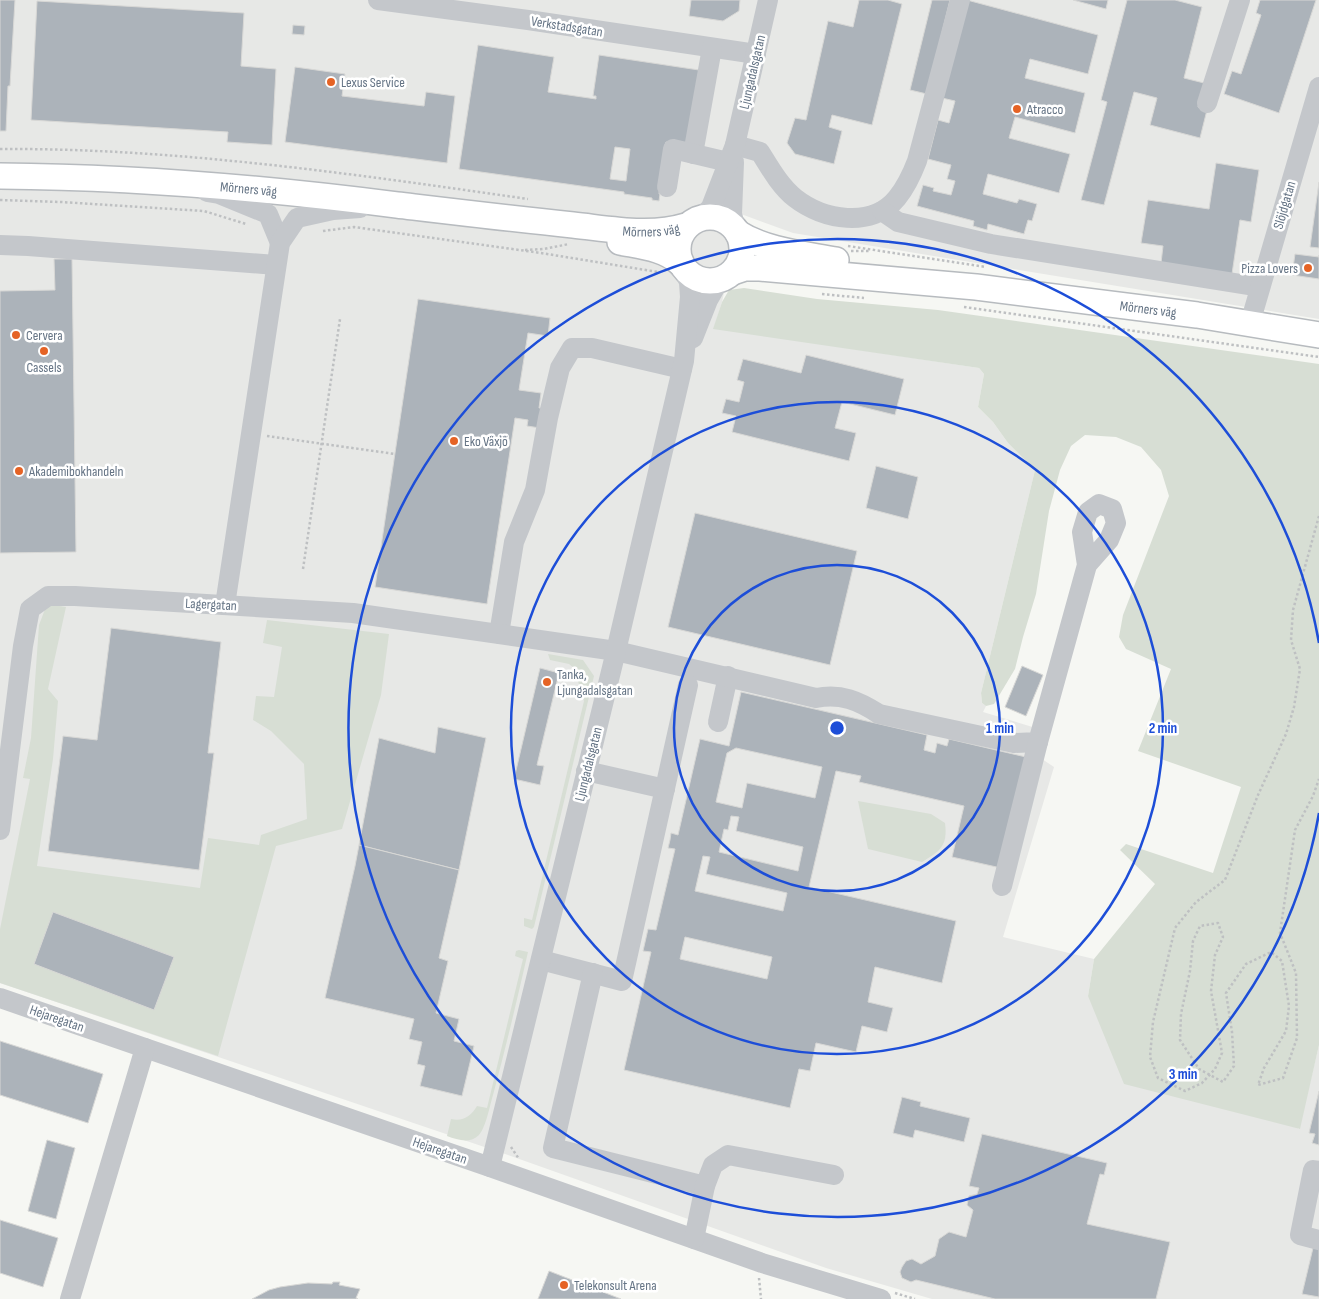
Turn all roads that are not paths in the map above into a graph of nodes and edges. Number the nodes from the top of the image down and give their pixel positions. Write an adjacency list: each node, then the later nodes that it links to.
1 (378, 0): 5 (street, Verkstadsgatan)
2 (768, 0): 6 (street, Ljungadalsgatan)
3 (960, 0): 15 (street)
4 (1240, 0): 8 (street)
5 (712, 48): 6 (street, Verkstadsgatan); 10 (street)
6 (756, 54): 9 (street, Ljungadalsgatan)
7 (1319, 87): 24 (street, Slöjdgatan)
8 (1207, 103)
9 (732, 153): 10 (street); 15 (street); 17 (street, Ljungadalsgatan); 18 (street, Ljungadalsgatan)
10 (693, 154): 13 (street)
11 (0, 176): 12 (main road, Mörners väg)
12 (144, 180): 14 (main road, Mörners väg); 19 (street)
13 (667, 187)
14 (396, 205): 16 (main road, Mörners väg); 19 (street)
15 (882, 212): 24 (street)
16 (495, 217): 17 (main road, Mörners väg); 22 (main road, Mörners väg)
17 (694, 222): 18 (main road); 22 (main road)
18 (737, 232): 23 (main road); 25 (main road, Mörners väg)
19 (280, 243): 21 (street)
20 (0, 246): 21 (street)
21 (276, 265): 30 (street)
22 (676, 268): 23 (main road); 28 (street, Ljungadalsgatan)
23 (731, 273): 25 (main road, Mörners väg); 28 (street, Ljungadalsgatan)
24 (1260, 287): 26 (street, Slöjdgatan)
25 (969, 296): 26 (main road, Mörners väg)
26 (1250, 323): 27 (main road, Mörners väg)
27 (1319, 335)
28 (683, 365): 31 (street); 32 (street, Ljungadalsgatan)
29 (1087, 565): 36 (street)
30 (225, 605): 31 (street, Lagergatan); 39 (street, Lagergatan)
31 (499, 634): 32 (street, Lagergatan)
32 (616, 651): 33 (street, Lagergatan); 37 (street, Ljungadalsgatan)
33 (728, 676): 35 (street); 36 (street, Lagergatan)
34 (688, 685): 38 (street)
35 (718, 722)
36 (1038, 742): 40 (street)
37 (586, 771): 38 (street); 41 (street, Ljungadalsgatan)
38 (664, 789): 42 (street)
39 (0, 830)
40 (1002, 886)
41 (541, 960): 42 (street); 45 (street, Ljungadalsgatan)
42 (593, 973): 48 (street)
43 (0, 998): 44 (street, Hejaregatan)
44 (146, 1048): 45 (street, Hejaregatan); 51 (street)
45 (490, 1167): 49 (street, Hejaregatan)
46 (1319, 1171): 50 (street)
47 (834, 1175): 48 (street)
48 (705, 1186): 49 (street)
49 (694, 1239): 52 (street, Hejaregatan)
50 (1319, 1240)
51 (70, 1299)
52 (881, 1299)

